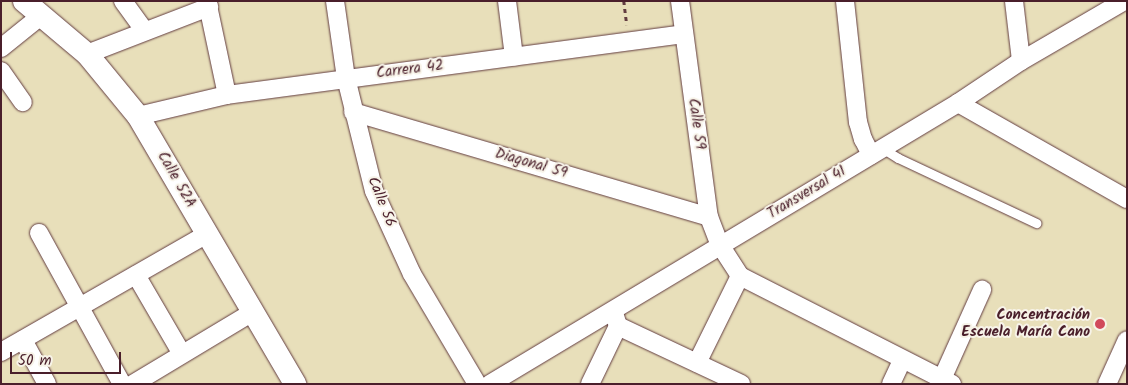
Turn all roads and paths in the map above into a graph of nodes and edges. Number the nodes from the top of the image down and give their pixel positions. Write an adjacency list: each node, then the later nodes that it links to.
1 (123, 1): 11 (street)
2 (335, 1): 19 (street, Calle 56)
3 (507, 1): 16 (street)
4 (624, 1): 13 (path)
5 (680, 1): 12 (street, Calle 59)
6 (845, 1): 25 (street)
7 (1014, 1): 17 (street)
8 (1124, 1): 17 (street, Transversal 41)
9 (208, 4): 11 (street); 20 (street)
10 (35, 6): 14 (street); 15 (street, Calle 52A)
11 (145, 31): 15 (street)
12 (684, 34): 13 (street, Carrera 42); 27 (street, Calle 59)
13 (629, 41): 16 (street, Carrera 42)
14 (1, 48)
15 (87, 54): 24 (street, Calle 52A)
16 (514, 57): 19 (street, Carrera 42)
17 (1021, 61): 22 (street, Transversal 41)
18 (1, 71): 21 (street)
19 (346, 78): 20 (street, Carrera 42); 23 (street, Calle 56)
20 (227, 95): 24 (street, Carrera 42)
21 (23, 102)
22 (958, 103): 25 (street, Transversal 41); 26 (street)
23 (353, 112): 27 (street, Diagonal 59); 49 (street, Calle 56)
24 (138, 116): 30 (street, Calle 52A)
25 (877, 151): 28 (lane); 31 (street, Transversal 41)
26 (1127, 199)
27 (709, 217): 31 (street, Calle 59)
28 (1036, 223)
29 (40, 233): 35 (street)
30 (207, 234): 32 (street); 36 (street, Calle 52A)
31 (720, 245): 33 (street); 37 (street, Transversal 41)
32 (136, 275): 35 (street); 41 (street)
33 (740, 276): 42 (street); 43 (street)
34 (982, 290): 44 (street)
35 (80, 308): 38 (street); 46 (street)
36 (252, 312): 41 (street); 48 (street, Calle 52A)
37 (616, 318): 43 (street); 50 (street, Transversal 41); 51 (street)
38 (23, 340): 40 (street); 45 (street)
39 (1127, 340): 54 (street)
40 (1, 352)
41 (182, 354): 47 (street)
42 (902, 360): 44 (street); 53 (street)
43 (697, 363): 52 (street)
44 (947, 381)
45 (47, 384)
46 (122, 384)
47 (132, 384)
48 (295, 384)
49 (477, 384)
50 (490, 384)
51 (590, 384)
52 (741, 384)
53 (891, 384)
54 (1107, 384)

